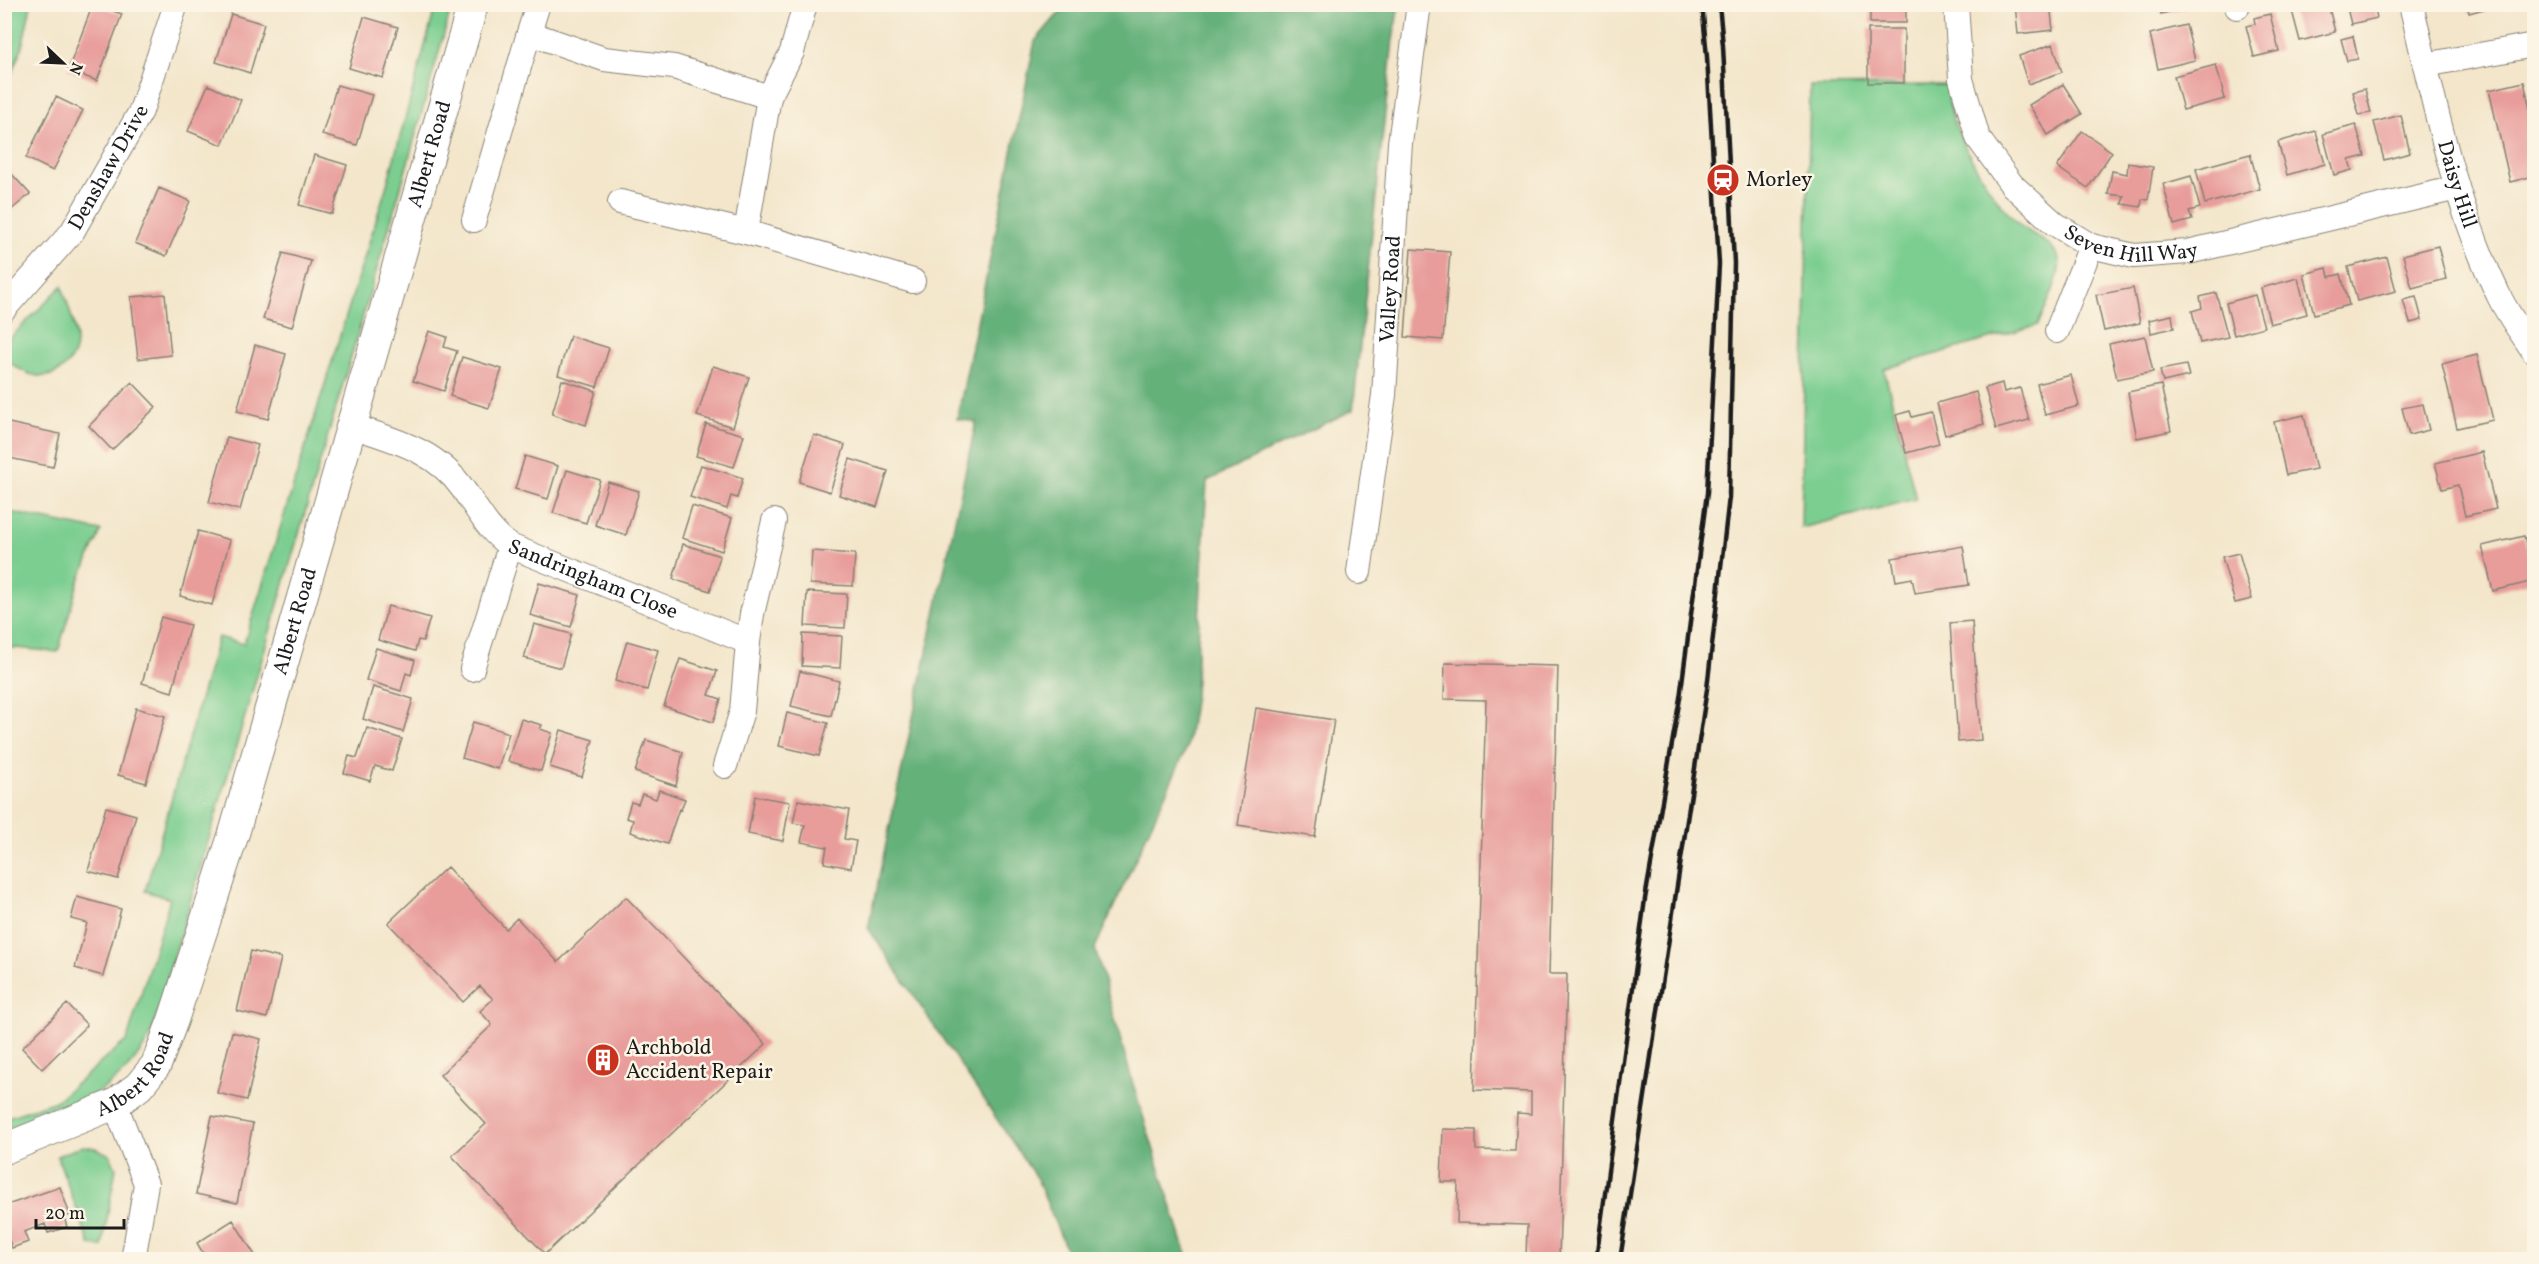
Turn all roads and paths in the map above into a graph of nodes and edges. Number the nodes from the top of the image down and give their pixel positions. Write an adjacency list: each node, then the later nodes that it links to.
1 (176, 4): 18 (street, Denshaw Drive)
2 (473, 4): 21 (street, Albert Road)
3 (538, 4): 8 (street)
4 (806, 4): 11 (street)
5 (1419, 4): 24 (street, Valley Road)
6 (1956, 4): 16 (street, Seven Hill Way)
7 (2411, 4): 10 (street, Daisy Hill)
8 (529, 33): 11 (street); 14 (street)
9 (2535, 45): 10 (street)
10 (2425, 65): 12 (street, Daisy Hill)
11 (769, 98): 15 (street)
12 (2457, 188): 16 (street, Seven Hill Way); 20 (street, Daisy Hill)
13 (620, 202): 15 (street)
14 (474, 220)
15 (746, 232): 17 (street)
16 (2091, 246): 19 (street)
17 (913, 281)
18 (4, 309)
19 (2057, 331)
20 (2535, 352)
21 (352, 426): 23 (street, Sandringham Close); 28 (street, Albert Road)
22 (774, 521): 25 (street)
23 (510, 546): 25 (street, Sandringham Close); 26 (street)
24 (1359, 572)
25 (748, 642): 27 (street)
26 (472, 669)
27 (725, 766)
28 (115, 1104): 29 (street, Albert Road); 30 (street)
29 (4, 1149)
30 (133, 1260)

